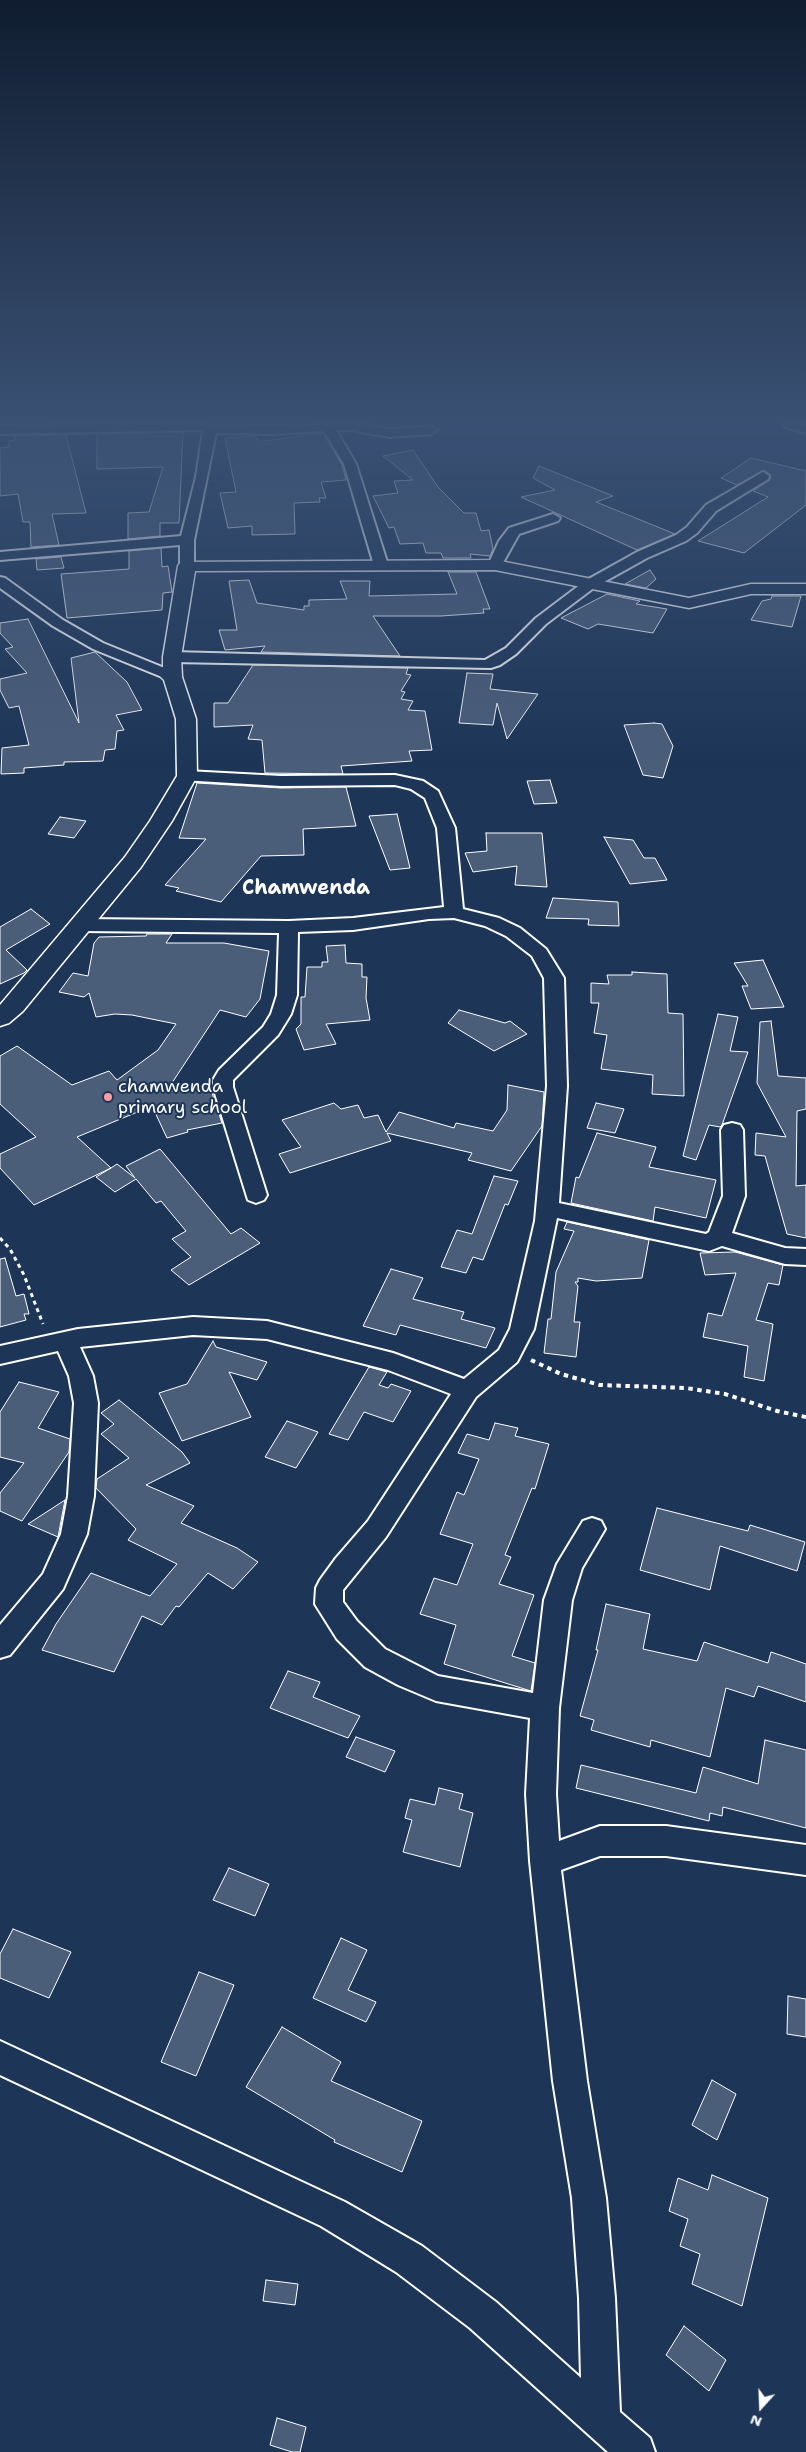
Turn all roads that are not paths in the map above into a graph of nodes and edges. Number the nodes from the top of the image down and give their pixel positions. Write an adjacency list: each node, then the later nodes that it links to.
1 (373, 538): 6 (street)
2 (508, 538): 7 (street)
3 (680, 538): 10 (street)
4 (187, 540): 5 (street); 8 (street)
5 (0, 556)
6 (381, 565): 7 (street); 8 (street)
7 (495, 565): 10 (street)
8 (188, 566): 12 (street)
9 (0, 581): 12 (street)
10 (590, 584): 11 (street); 12 (street)
11 (806, 589)
12 (171, 669): 13 (street)
13 (187, 776): 14 (street); 15 (street)
14 (454, 912): 16 (street); 20 (street)
15 (81, 925): 16 (street); 17 (street)
16 (290, 927): 19 (street)
17 (0, 1018)
18 (732, 1130): 21 (street)
19 (256, 1195)
20 (547, 1208): 21 (street); 25 (street)
21 (720, 1237): 22 (street)
22 (806, 1257)
23 (59, 1342): 24 (street); 25 (street); 27 (street)
24 (0, 1355)
25 (467, 1390): 28 (street)
26 (592, 1529): 28 (street)
27 (0, 1646)
28 (545, 1708): 30 (street)
29 (806, 1860): 30 (street)
30 (545, 1861): 32 (street)
31 (0, 2058): 32 (street)
32 (601, 2422): 33 (street)
33 (636, 2452)

